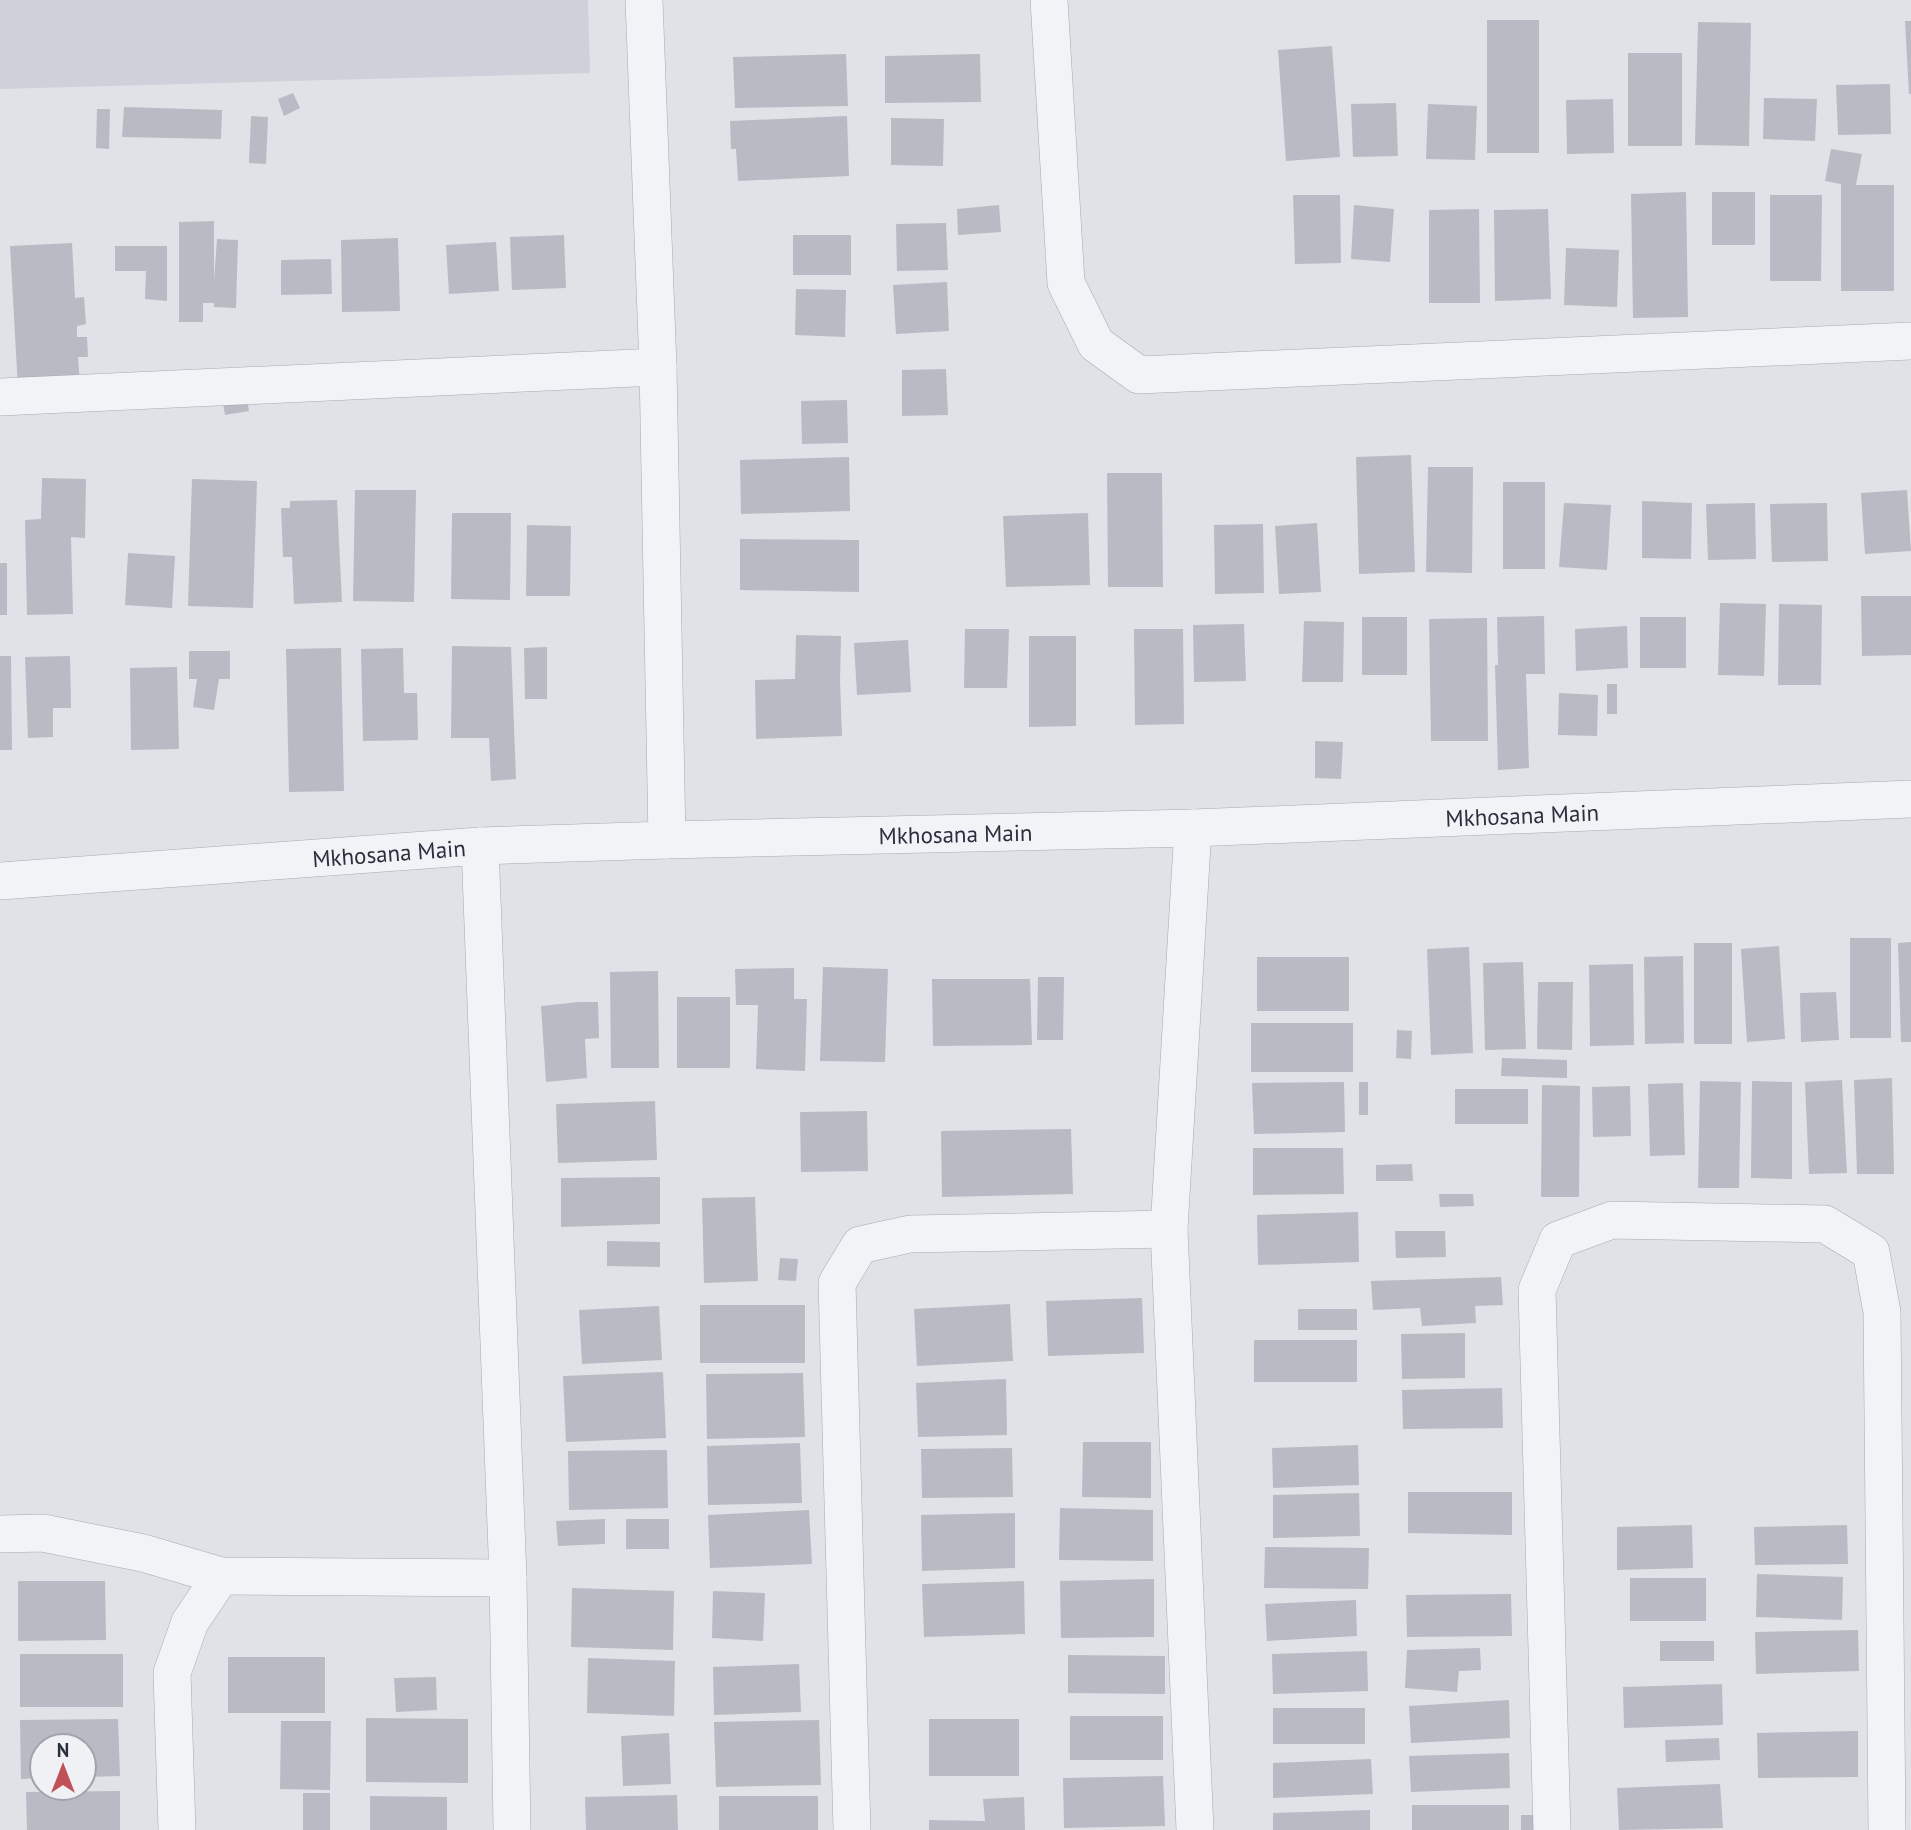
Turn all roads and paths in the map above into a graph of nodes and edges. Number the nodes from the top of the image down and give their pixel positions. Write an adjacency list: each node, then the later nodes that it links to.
1 (644, 0): 4 (street)
2 (1049, 0): 3 (street)
3 (1911, 341)
4 (658, 368): 5 (street); 8 (street)
5 (0, 397)
6 (1911, 799): 7 (street, Mkhosana Main)
7 (1193, 828): 8 (street, Mkhosana Main); 11 (street)
8 (667, 840): 9 (street, Mkhosana Main)
9 (480, 846): 10 (street, Mkhosana Main); 14 (street)
10 (0, 881)
11 (1169, 1229): 17 (street); 18 (street)
12 (0, 1534): 13 (street)
13 (221, 1576): 14 (street); 15 (street)
14 (508, 1578): 16 (street)
15 (177, 1830)
16 (512, 1830)
17 (852, 1830)
18 (1195, 1830)
19 (1552, 1830): 20 (street)
20 (1887, 1830)

